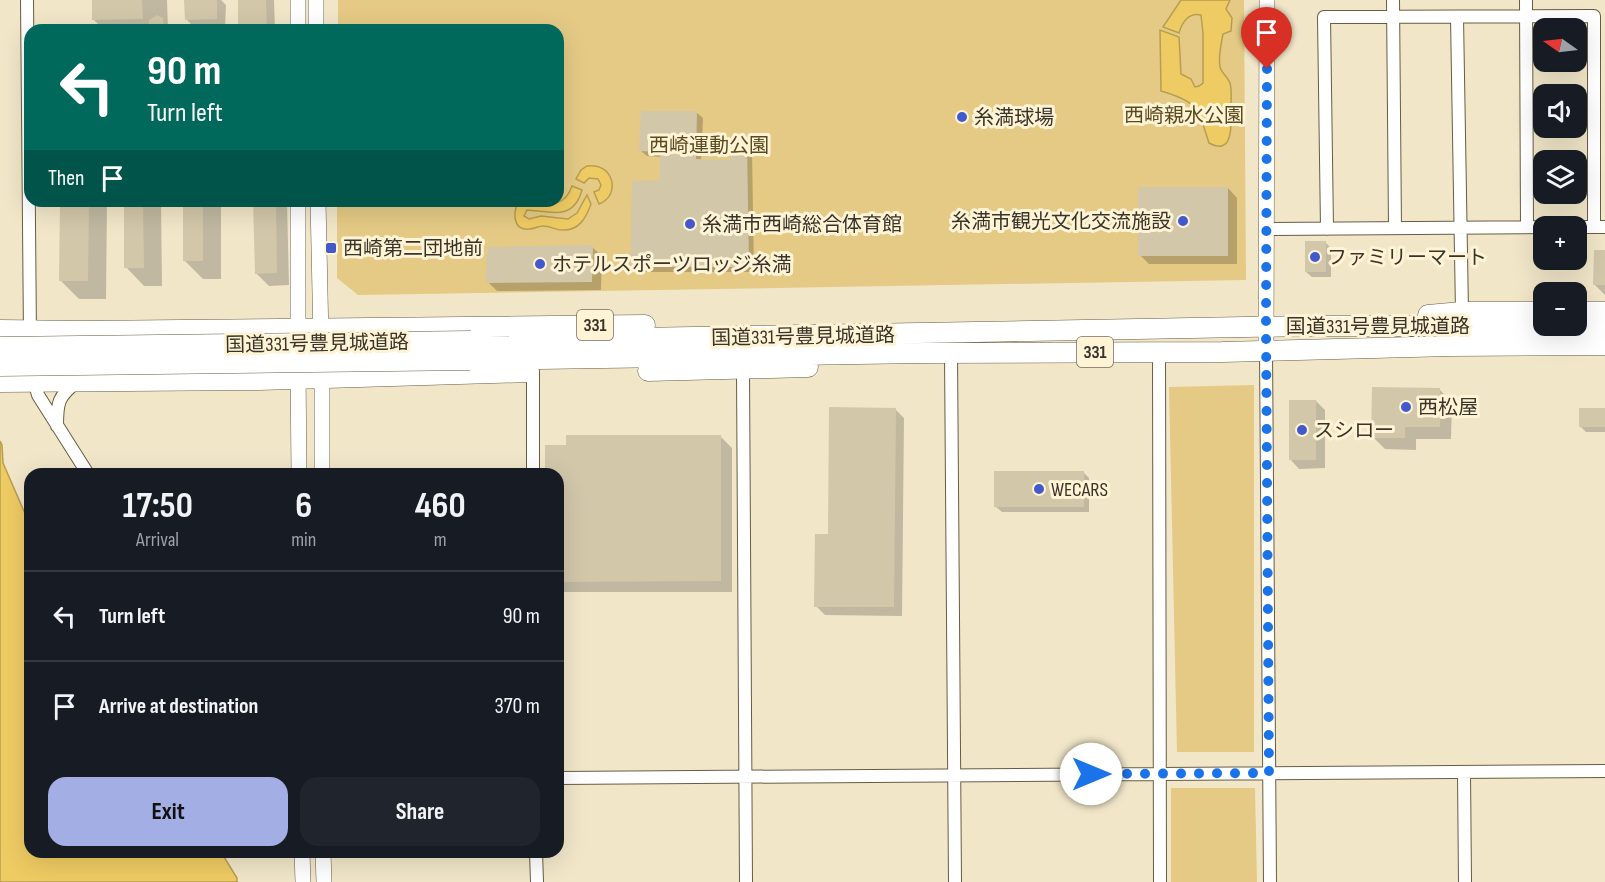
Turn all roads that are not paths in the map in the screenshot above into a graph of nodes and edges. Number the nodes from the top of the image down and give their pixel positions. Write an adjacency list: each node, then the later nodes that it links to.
1 (27, 0): 10 (street)
2 (298, 0): 11 (street)
3 (316, 0): 12 (street)
4 (1267, 0): 21 (street)
5 (1392, 0): 8 (street)
6 (1526, 0): 7 (street)
7 (1526, 15): 9 (street); 16 (street); 18 (street)
8 (1393, 17): 9 (street); 19 (street); 22 (street)
9 (1457, 17): 20 (street)
10 (27, 24)
11 (298, 24)
12 (316, 24)
13 (29, 207): 32 (street)
14 (298, 207): 29 (street)
15 (318, 207): 30 (street)
16 (1527, 227): 17 (street); 20 (street)
17 (1533, 227)
18 (1600, 227)
19 (1395, 228): 20 (street); 22 (street)
20 (1460, 228): 26 (street)
21 (1267, 229): 22 (street); 28 (street)
22 (1326, 229)
23 (1587, 312): 24 (highway)
24 (1605, 312)
25 (1533, 313): 26 (highway, 331)
26 (1456, 319): 27 (highway, 国道331号豊見城道路 / 331); 28 (highway, 国道331号豊見城道路 / 331)
27 (1605, 326)
28 (1266, 327): 33 (highway, 国道331号豊見城道路 / 331); 38 (street)
29 (298, 328): 30 (highway, 331); 32 (highway, 331); 47 (street)
30 (320, 328): 33 (highway, 331); 46 (street)
31 (0, 330): 32 (highway, 331)
32 (30, 330): 49 (street)
33 (868, 334): 37 (highway, 国道331号豊見城道路 / 331)
34 (1605, 345): 35 (highway, 国道331号豊見城道路 / 331)
35 (1444, 346): 38 (highway, 国道331号豊見城道路 / 331); 42 (highway, 331)
36 (0, 347): 37 (highway, 国道331号豊見城道路 / 331, bridge)
37 (471, 351): 41 (highway, 国道331号豊見城道路 / 331); 43 (highway, 国道331号豊見城道路 / 331, bridge)
38 (1266, 351): 39 (highway, 国道331号豊見城道路 / 331); 58 (street)
39 (1159, 352): 40 (highway, 国道331号豊見城道路 / 331); 59 (street)
40 (951, 353): 41 (highway, 国道331号豊見城道路 / 331); 60 (street)
41 (854, 354): 44 (highway, 331)
42 (1605, 358)
43 (0, 366)
44 (743, 370): 45 (highway, 331); 61 (street)
45 (533, 372): 46 (highway, 331); 55 (street)
46 (322, 378): 47 (highway, 331); 54 (street)
47 (298, 379): 50 (highway, 331); 53 (street)
48 (0, 382): 49 (highway, 331)
49 (33, 382): 50 (highway, 331); 51 (street)
50 (78, 382): 51 (street)
51 (57, 426): 52 (street)
52 (84, 468)
53 (299, 468)
54 (322, 468)
55 (533, 468)
56 (1605, 771): 57 (street)
57 (1464, 772): 58 (street); 73 (street)
58 (1269, 773): 59 (street); 72 (street)
59 (1159, 774): 60 (street); 71 (street)
60 (954, 775): 61 (street); 70 (street)
61 (744, 776): 62 (street); 69 (street)
62 (564, 777)
63 (302, 858): 66 (street)
64 (323, 858): 67 (street)
65 (536, 858): 68 (street)
66 (303, 882)
67 (324, 882)
68 (537, 882)
69 (746, 882)
70 (955, 882)
71 (1160, 882)
72 (1270, 882)
73 (1465, 882)

